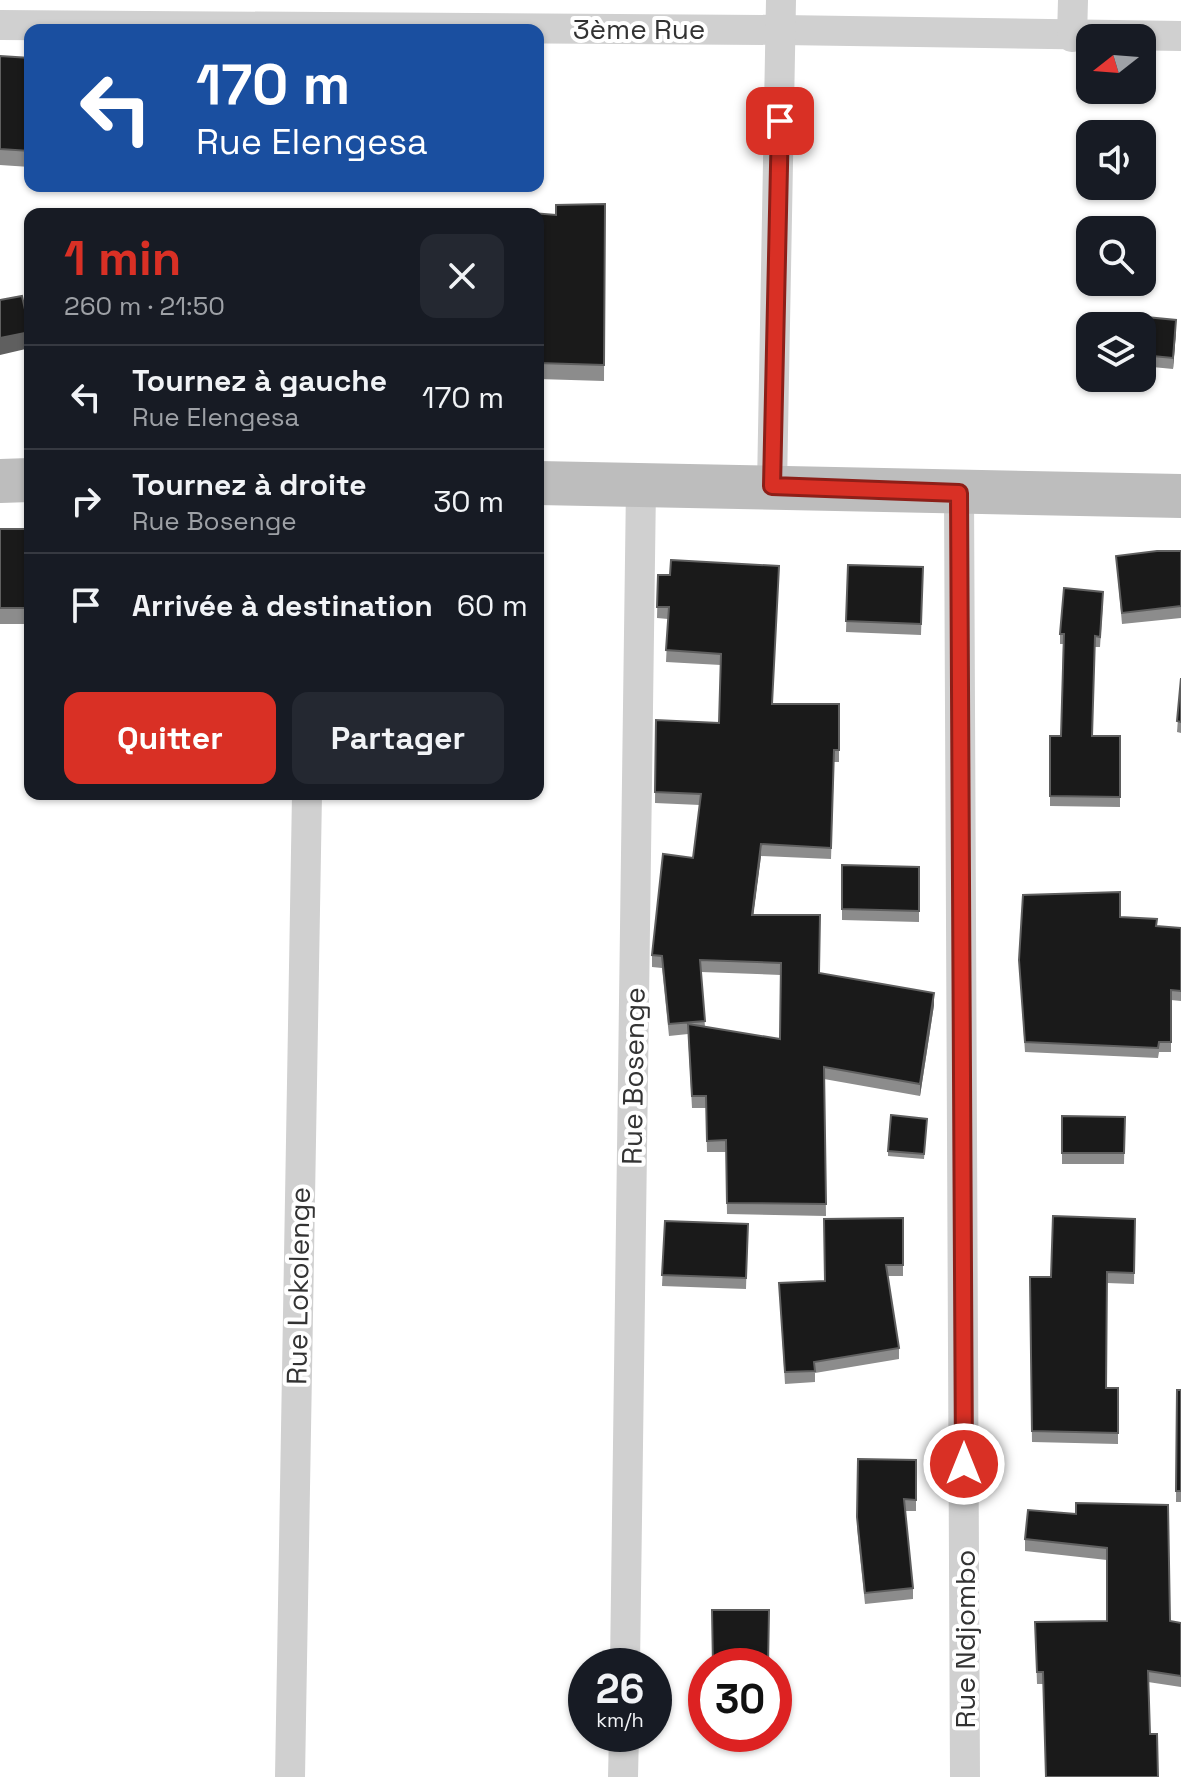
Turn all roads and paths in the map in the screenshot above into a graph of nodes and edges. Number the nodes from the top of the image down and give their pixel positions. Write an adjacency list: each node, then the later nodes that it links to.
1 (781, 0): 6 (street)
2 (1073, 0): 8 (street)
3 (0, 25): 4 (street, 3ème Rue)
4 (24, 25)
5 (544, 28): 6 (street, 3ème Rue)
6 (782, 30): 8 (street, 3ème Rue); 13 (street)
7 (1181, 36): 8 (street, 3ème Rue)
8 (1072, 37)
9 (24, 480): 10 (street)
10 (0, 481)
11 (544, 483): 12 (street)
12 (641, 486): 13 (street); 17 (street, Rue Bosenge)
13 (772, 486): 14 (street)
14 (959, 493): 15 (street); 21 (street, Rue Ndjombo)
15 (1181, 496)
16 (307, 800): 19 (street, Rue Lokolenge)
17 (625, 1648)
18 (624, 1752): 20 (street)
19 (290, 1777)
20 (623, 1777)
21 (965, 1777)

